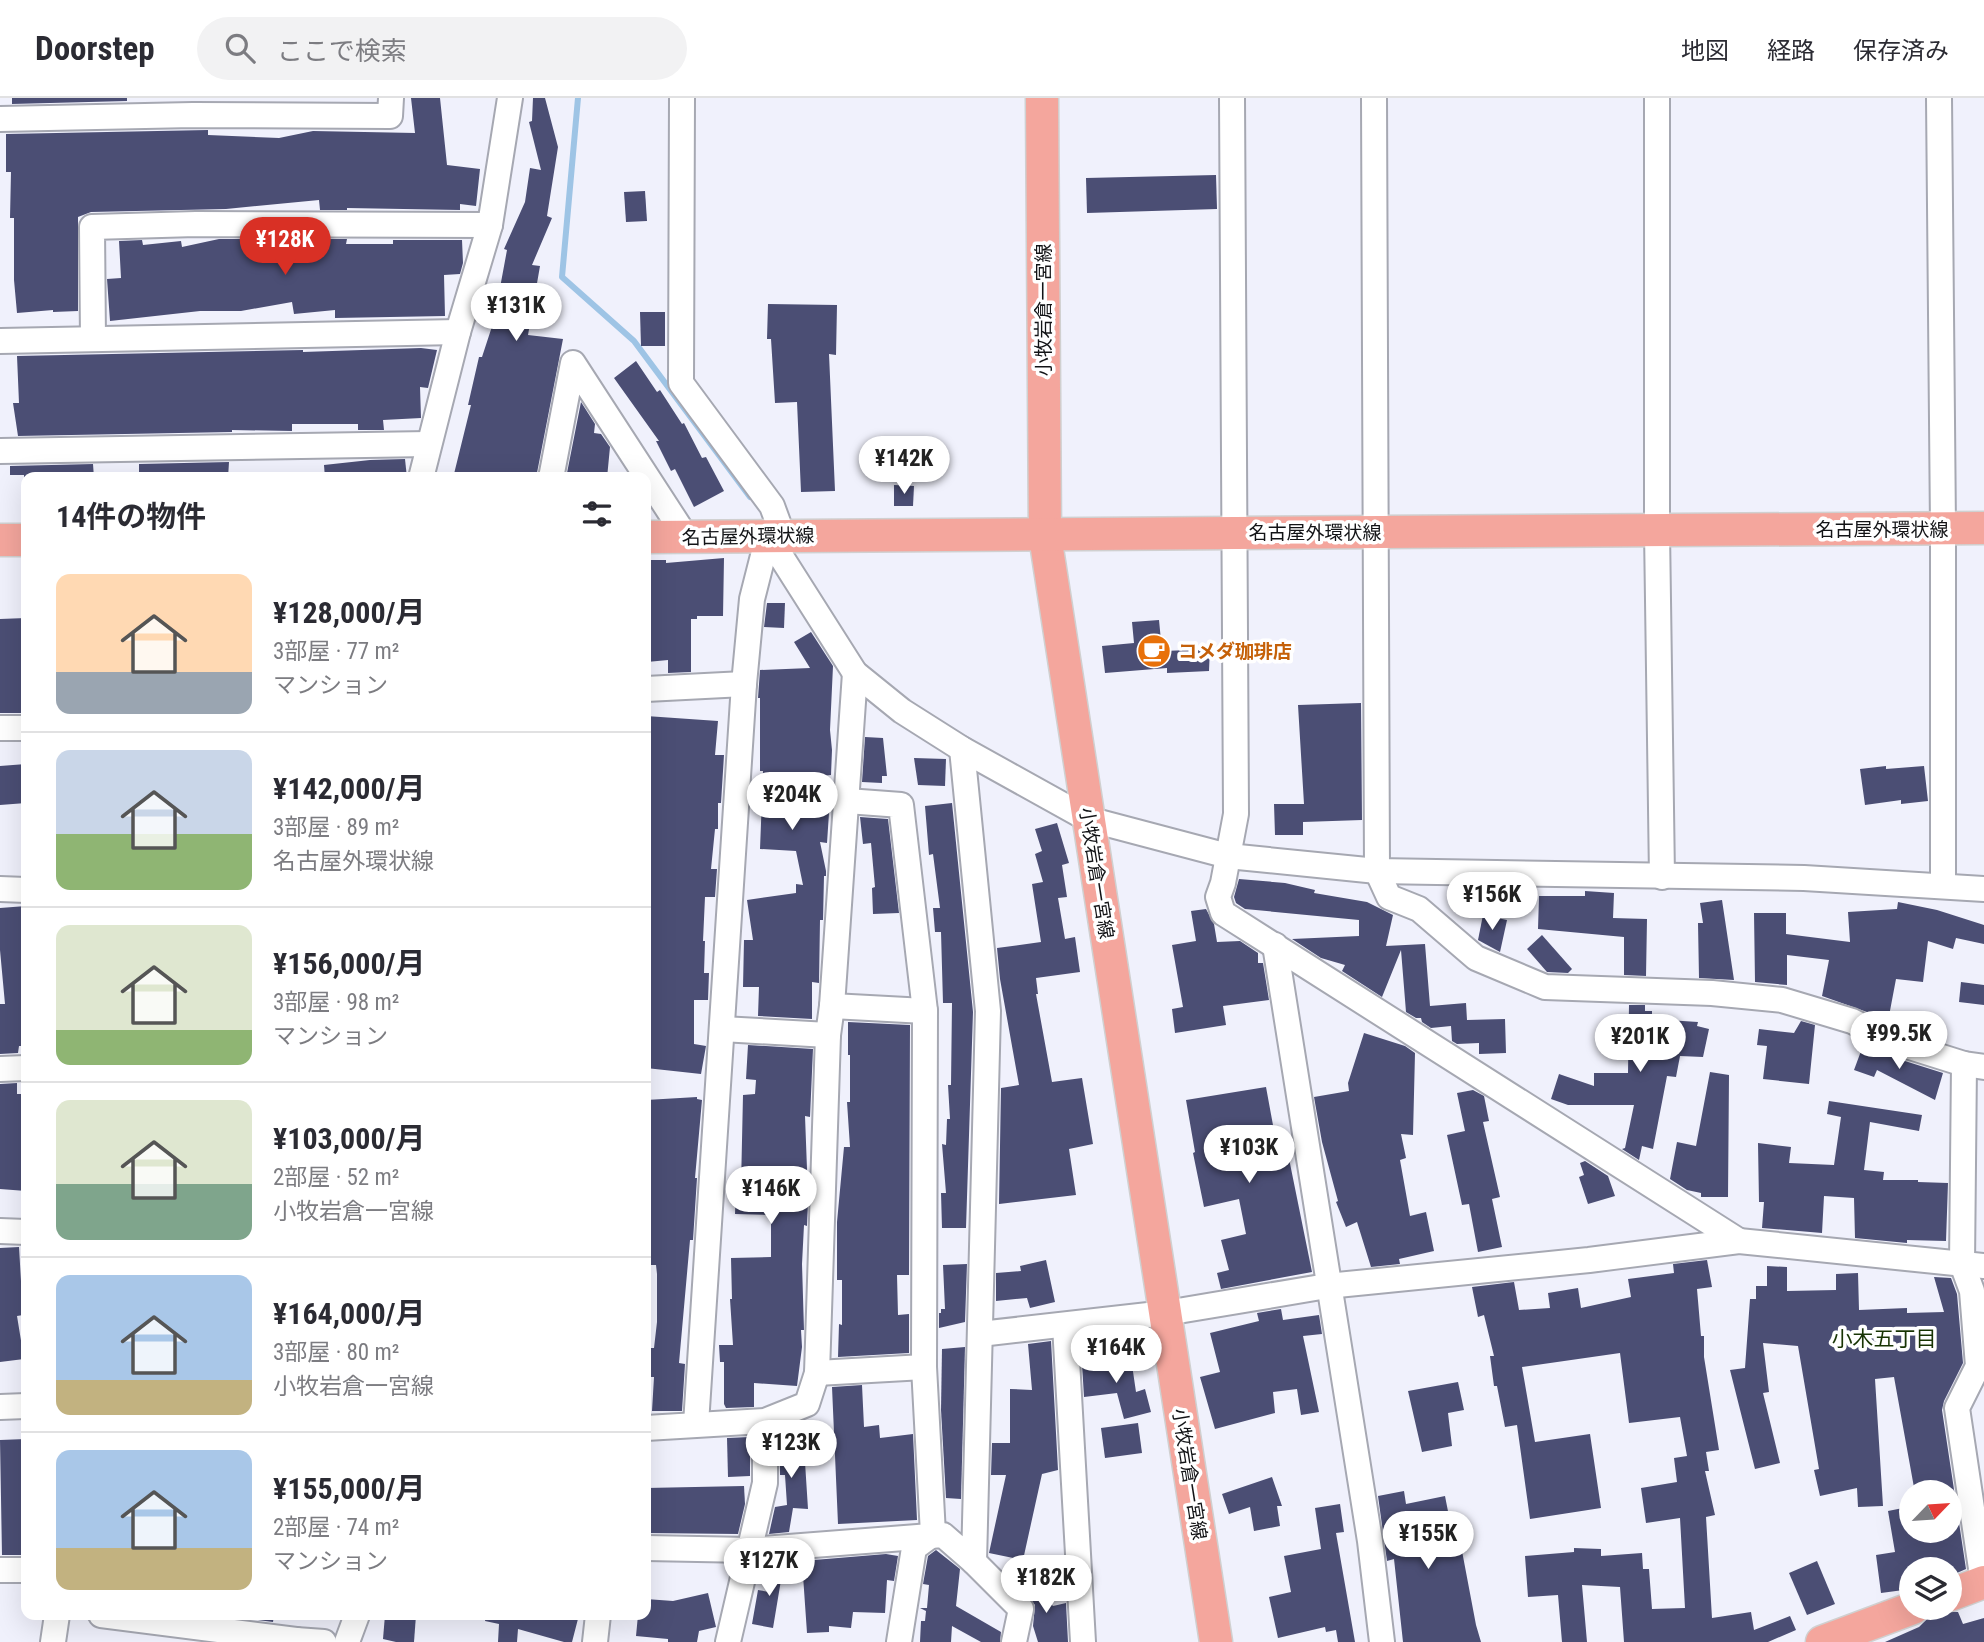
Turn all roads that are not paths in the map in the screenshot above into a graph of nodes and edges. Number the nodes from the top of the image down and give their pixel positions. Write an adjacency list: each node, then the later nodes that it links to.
1 (391, 98): 9 (street)
2 (510, 98): 10 (street)
3 (682, 98): 25 (street)
4 (1042, 98): 26 (main road, 小牧岩倉一宮線)
5 (1233, 98): 23 (street)
6 (1374, 98): 24 (street)
7 (1657, 98): 22 (street)
8 (1939, 98): 20 (street)
9 (0, 119)
10 (490, 225): 11 (street); 12 (street)
11 (458, 332): 12 (street); 14 (street)
12 (93, 339): 13 (street)
13 (0, 341)
14 (429, 444): 15 (street); 16 (street)
15 (0, 451)
16 (422, 472)
17 (552, 472): 18 (street)
18 (644, 472)
19 (651, 483): 28 (street)
20 (1943, 528): 21 (main road, 名古屋外環状線); 22 (main road, 名古屋外環状線); 42 (street)
21 (1984, 528)
22 (1657, 531): 24 (main road, 名古屋外環状線); 41 (street)
23 (1235, 532): 24 (main road, 名古屋外環状線); 26 (main road, 名古屋外環状線); 39 (street)
24 (1375, 533): 40 (street)
25 (775, 536): 26 (main road, 名古屋外環状線); 28 (main road, 名古屋外環状線); 31 (street); 32 (street)
26 (1045, 536): 38 (main road, 小牧岩倉一宮線)
27 (651, 537): 28 (main road, 名古屋外環状線)
28 (687, 537)
29 (0, 540): 30 (main road)
30 (21, 540)
31 (855, 673): 36 (street); 37 (street)
32 (744, 684): 33 (street); 49 (street)
33 (651, 689)
34 (0, 728): 35 (street)
35 (21, 728)
36 (962, 749): 38 (street); 61 (street)
37 (848, 801): 47 (street); 48 (street)
38 (1088, 819): 39 (street); 59 (main road, 小牧岩倉一宮線)
39 (1228, 856): 40 (street); 46 (street)
40 (1377, 871): 41 (street); 51 (street)
41 (1662, 877): 42 (street)
42 (1942, 885): 44 (street)
43 (0, 889): 45 (street)
44 (1984, 889)
45 (21, 890)
46 (1275, 945): 56 (street); 58 (street)
47 (832, 1006): 48 (street); 50 (street)
48 (925, 1011): 62 (street)
49 (722, 1029): 50 (street); 67 (street)
50 (828, 1035): 63 (street)
51 (1974, 1065): 57 (street)
52 (0, 1069): 53 (street)
53 (21, 1069)
54 (0, 1231): 55 (street)
55 (21, 1231)
56 (1739, 1241): 57 (street); 58 (street)
57 (1973, 1265): 75 (street)
58 (1327, 1286): 59 (street); 93 (street)
59 (1166, 1313): 60 (street); 92 (main road, 小牧岩倉一宮線)
60 (1065, 1325): 61 (street); 91 (street)
61 (980, 1334): 72 (street)
62 (924, 1367): 63 (street); 69 (street)
63 (817, 1373): 66 (street)
64 (21, 1406): 65 (street)
65 (0, 1407)
66 (765, 1421): 67 (street); 71 (street)
67 (696, 1424): 68 (street)
68 (651, 1428)
69 (933, 1535): 71 (street); 72 (street); 89 (street)
70 (651, 1548): 71 (street)
71 (749, 1550): 88 (street)
72 (974, 1562): 90 (street)
73 (0, 1570): 74 (street)
74 (21, 1570)
75 (1984, 1582): 76 (main road)
76 (1962, 1590)
77 (1899, 1613): 94 (main road)
78 (56, 1620): 84 (street)
79 (128, 1620): 82 (street)
80 (355, 1620): 86 (street)
81 (597, 1620): 87 (street)
82 (166, 1627): 83 (street)
83 (295, 1641): 85 (street)
84 (53, 1642)
85 (324, 1642)
86 (347, 1642)
87 (595, 1642)
88 (728, 1642)
89 (899, 1642)
90 (1014, 1642)
91 (1083, 1642)
92 (1216, 1642)
93 (1382, 1642)
94 (1822, 1642)

